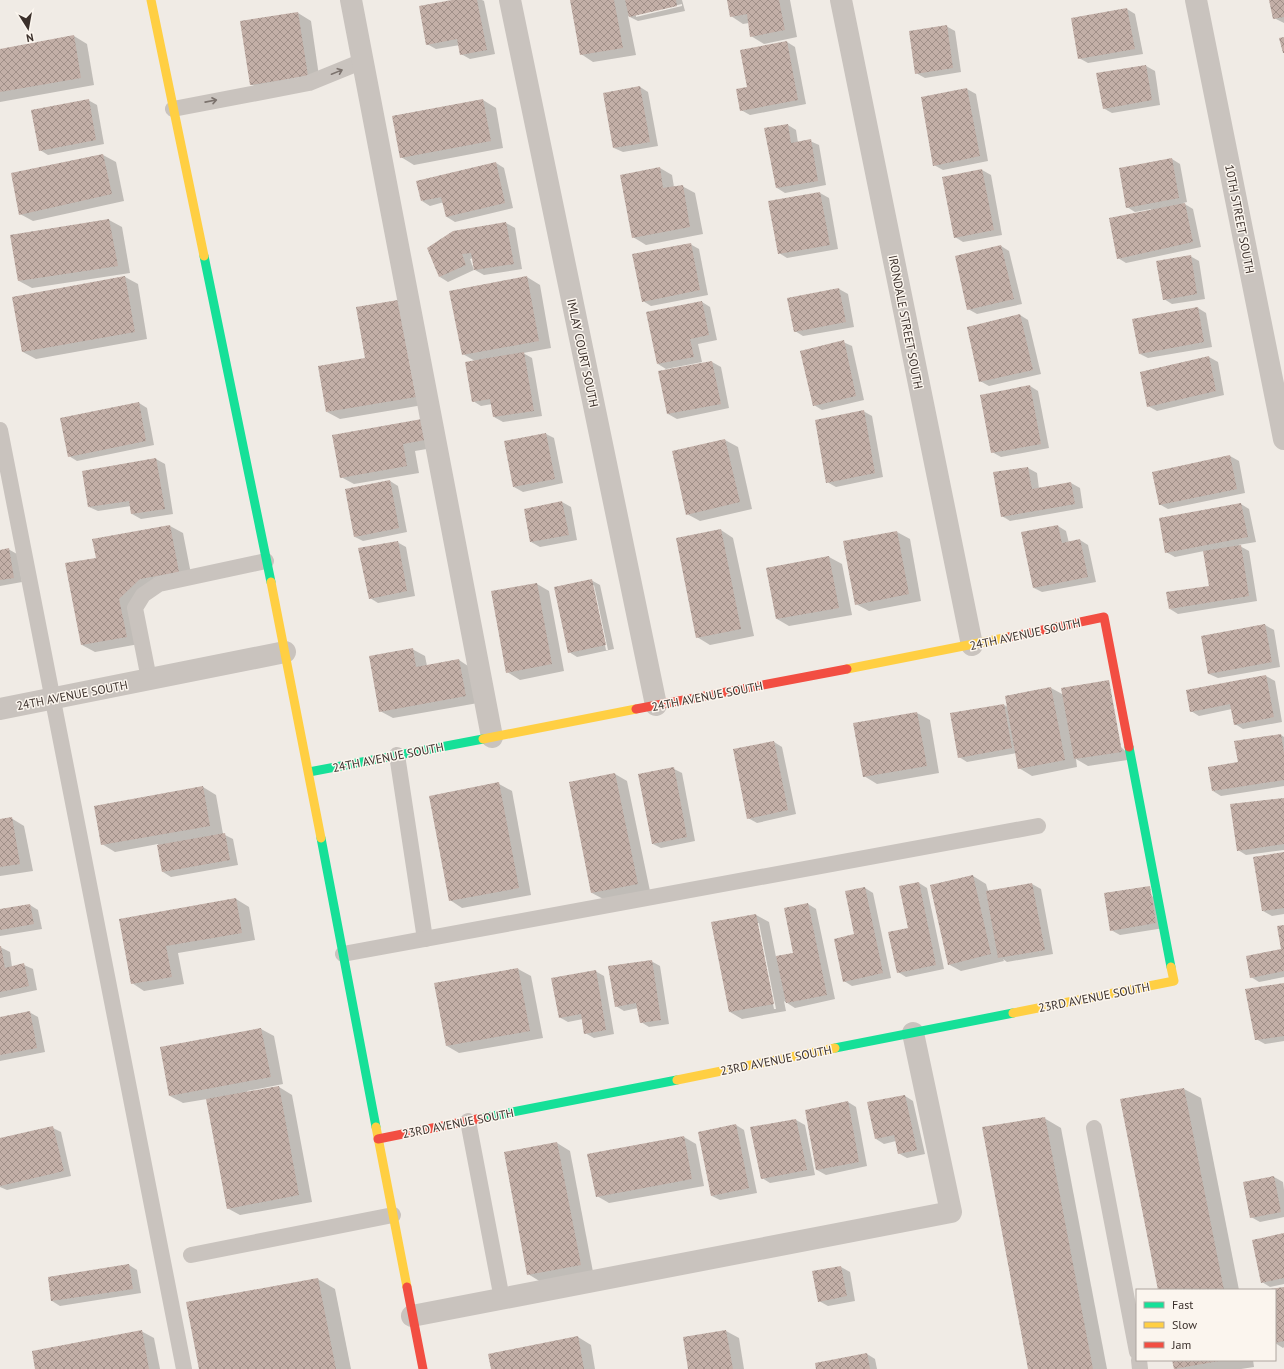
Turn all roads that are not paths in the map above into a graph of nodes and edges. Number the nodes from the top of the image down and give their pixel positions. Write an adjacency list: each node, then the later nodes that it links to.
1 (151, 0): 7 (street)
2 (351, 0): 6 (street)
3 (510, 0): 15 (street, IMLAY COURT SOUTH)
4 (841, 0): 11 (street, IRONDALE STREET SOUTH)
5 (1196, 0): 9 (street, 10TH STREET SOUTH)
6 (363, 61): 7 (lane, one-way to 6); 17 (street)
7 (173, 109): 10 (street)
8 (0, 430): 14 (lane)
9 (1284, 439)
10 (266, 561): 12 (street); 13 (lane)
11 (972, 645): 15 (street, 24TH AVENUE SOUTH); 23 (street, 24TH AVENUE SOUTH)
12 (285, 652): 13 (street, 24TH AVENUE SOUTH); 19 (street)
13 (149, 679): 14 (street, 24TH AVENUE SOUTH)
14 (52, 698): 16 (street, 24TH AVENUE SOUTH); 33 (lane)
15 (656, 705): 17 (street, 24TH AVENUE SOUTH)
16 (0, 709)
17 (492, 737): 18 (street, 24TH AVENUE SOUTH)
18 (397, 755): 19 (street, 24TH AVENUE SOUTH); 21 (lane)
19 (309, 772): 22 (street)
20 (1038, 826): 21 (lane)
21 (425, 939): 22 (lane)
22 (343, 954): 27 (street)
23 (1174, 981): 24 (street, 23RD AVENUE SOUTH)
24 (913, 1033): 25 (street, 23RD AVENUE SOUTH); 30 (street)
25 (468, 1121): 27 (street, 23RD AVENUE SOUTH); 30 (lane)
26 (1094, 1128): 32 (lane)
27 (378, 1139): 28 (street)
28 (393, 1215): 29 (lane); 31 (street)
29 (191, 1255)
30 (502, 1299): 31 (street)
31 (412, 1316): 34 (street)
32 (1136, 1347)
33 (184, 1369)
34 (422, 1369)

